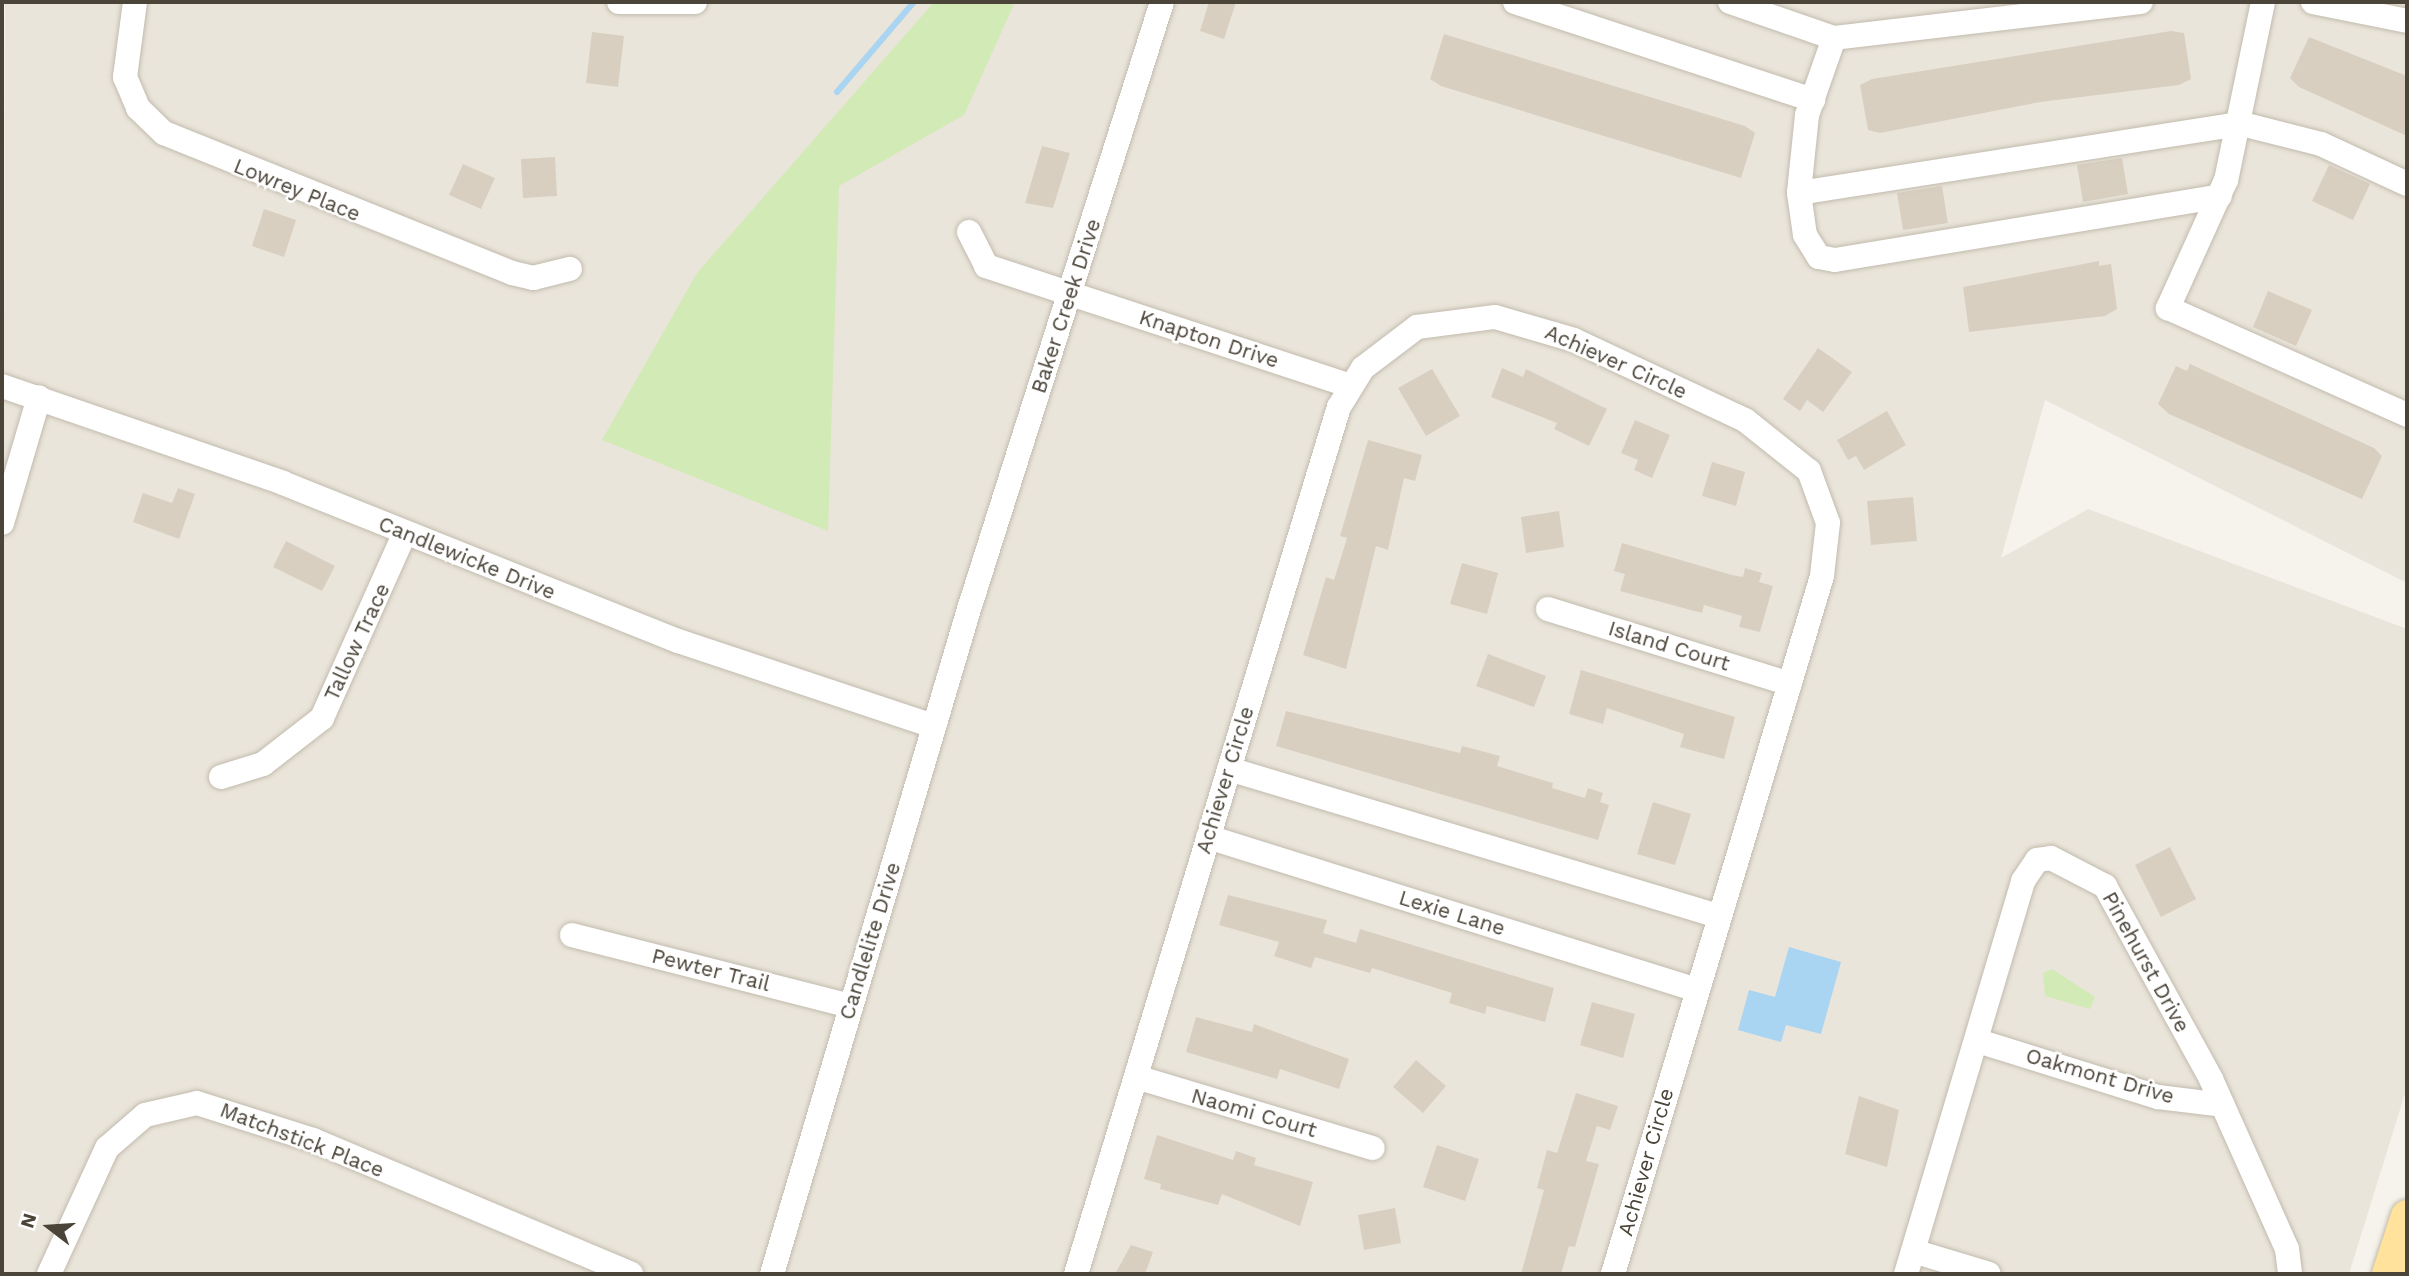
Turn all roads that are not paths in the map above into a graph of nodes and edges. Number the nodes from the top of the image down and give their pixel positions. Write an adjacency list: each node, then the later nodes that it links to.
1 (135, 2): 18 (street, Lowrey Place)
2 (619, 2): 3 (street)
3 (695, 2)
4 (1162, 2): 19 (street, Baker Creek Drive)
5 (1515, 2): 12 (street)
6 (1730, 2): 11 (street)
7 (2141, 2): 11 (street)
8 (2263, 2): 13 (street)
9 (2313, 2): 10 (street)
10 (2407, 21)
11 (1833, 38): 12 (street)
12 (1812, 100): 15 (street)
13 (2242, 124): 14 (street); 15 (street); 16 (street)
14 (2407, 184)
15 (1799, 193): 16 (street)
16 (2220, 196): 23 (street)
17 (969, 232): 19 (street, Knapton Drive)
18 (570, 270)
19 (1070, 293): 20 (street, Knapton Drive); 26 (street, Baker Creek Drive)
20 (1349, 385): 28 (street, Achiever Circle); 30 (street, Achiever Circle)
21 (2, 386): 22 (street, Candlewicke Drive)
22 (39, 397): 24 (street); 25 (street, Candlewicke Drive)
23 (2407, 415)
24 (2, 523)
25 (404, 535): 29 (street, Candlewicke Drive); 31 (street, Tallow Trace)
26 (969, 609): 29 (street, Candlelite Drive)
27 (1548, 609): 28 (street, Island Court)
28 (1790, 684): 33 (street, Achiever Circle)
29 (934, 726): 36 (street, Candlelite Drive)
30 (1229, 769): 32 (street, Achiever Circle); 33 (street)
31 (221, 777)
32 (1208, 837): 35 (street, Lexie Lane); 38 (street, Achiever Circle)
33 (1718, 916): 35 (street, Achiever Circle)
34 (572, 935): 36 (street, Pewter Trail)
35 (1697, 990): 47 (street, Achiever Circle)
36 (850, 1006): 45 (street, Candlelite Drive)
37 (1978, 1041): 39 (street, Oakmont Drive); 39 (street, Pinehurst Drive); 42 (street, Pinehurst Drive)
38 (1136, 1077): 40 (street, Naomi Court); 46 (street, Achiever Circle)
39 (2223, 1105): 49 (street, Pinehurst Drive)
40 (1373, 1148)
41 (2407, 1216): 50 (main road)
42 (1910, 1263): 48 (street)
43 (49, 1274): 44 (street, Matchstick Place)
44 (631, 1274)
45 (772, 1274)
46 (1076, 1274)
47 (1613, 1274)
48 (1989, 1274)
49 (2290, 1274)
50 (2388, 1274)

